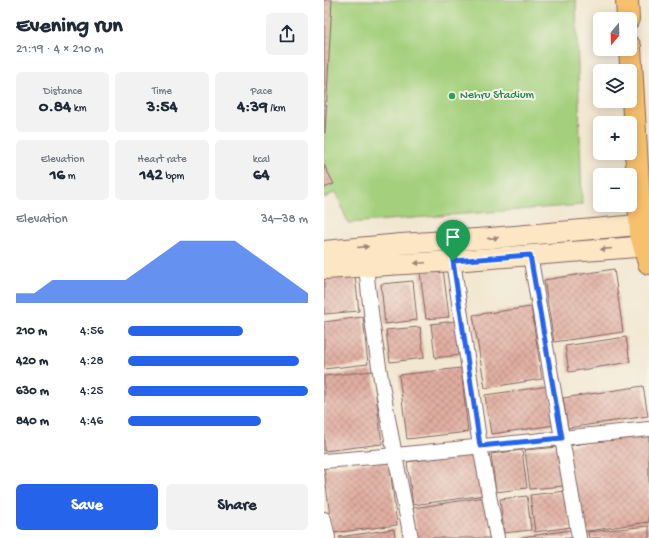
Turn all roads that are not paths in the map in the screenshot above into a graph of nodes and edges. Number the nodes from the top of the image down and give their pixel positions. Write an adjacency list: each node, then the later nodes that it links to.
1 (627, 0): 2 (main road)
2 (628, 12)
3 (631, 56): 4 (main road)
4 (645, 224): 5 (main road, one-way to 4); 6 (main road)
5 (324, 251)
6 (648, 252): 7 (main road, one-way to 7)
7 (530, 255): 8 (main road); 12 (street)
8 (453, 261): 9 (main road, one-way to 9); 13 (street)
9 (366, 266): 10 (main road); 14 (street)
10 (324, 269)
11 (649, 429): 12 (street)
12 (562, 438): 13 (street); 20 (street)
13 (480, 446): 14 (street); 19 (street)
14 (396, 455): 15 (street); 18 (street)
15 (324, 461)
16 (324, 519): 17 (street)
17 (328, 538)
18 (411, 538)
19 (496, 538)
20 (579, 538)

